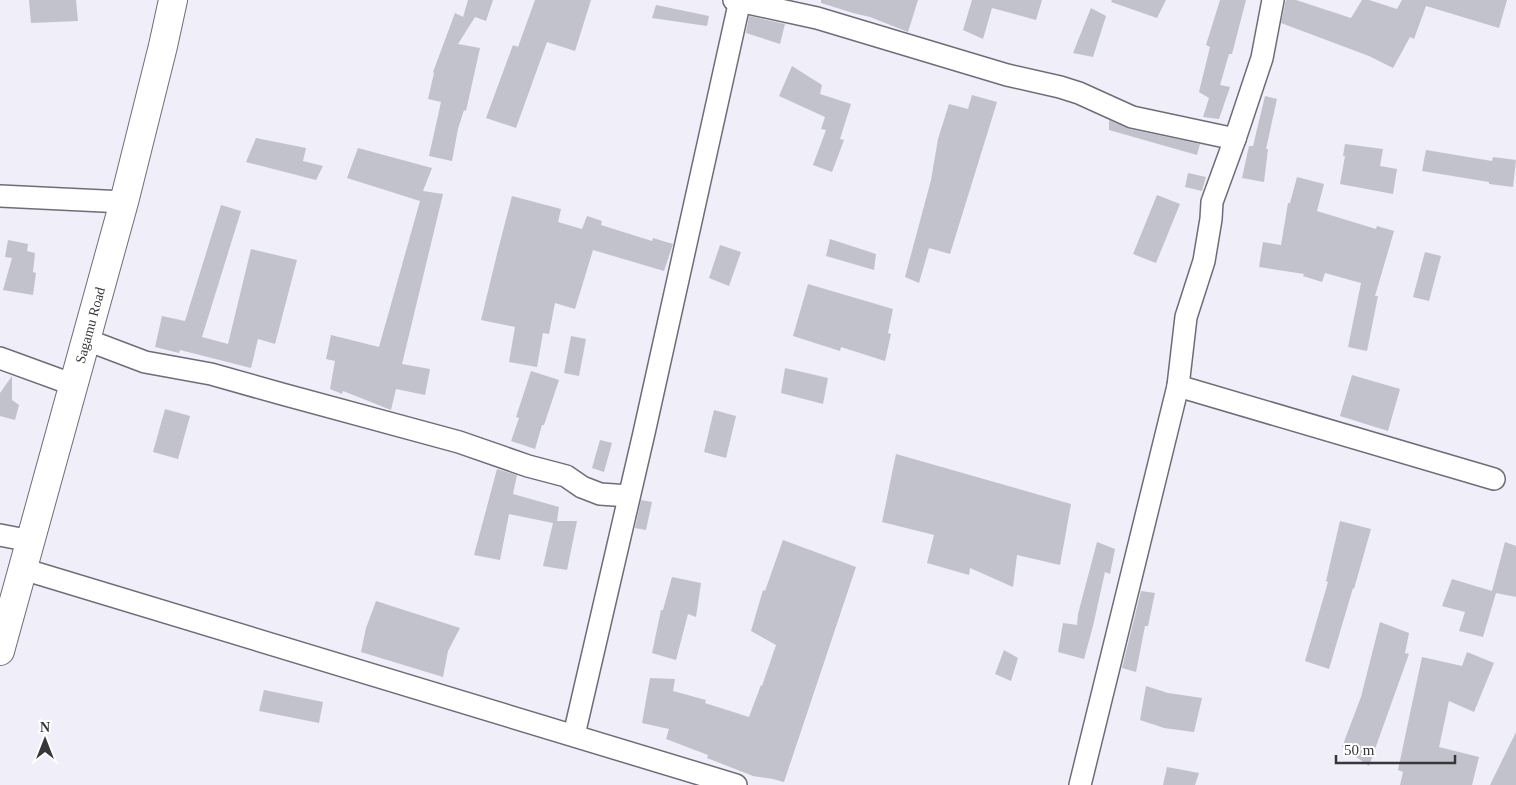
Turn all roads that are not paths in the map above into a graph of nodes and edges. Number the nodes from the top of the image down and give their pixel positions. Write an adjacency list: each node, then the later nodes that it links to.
1 (173, 0): 6 (highway, Sagamu Road)
2 (1273, 0): 4 (street)
3 (738, 1): 4 (street); 12 (street)
4 (1235, 139): 10 (street)
5 (0, 196): 6 (street)
6 (124, 202): 7 (highway, Sagamu Road)
7 (87, 340): 9 (highway, Sagamu Road); 12 (street)
8 (0, 358): 9 (street)
9 (74, 385): 14 (highway, Sagamu Road)
10 (1178, 386): 11 (street); 19 (street)
11 (1494, 479)
12 (629, 496): 17 (street)
13 (0, 535): 14 (street)
14 (31, 540): 15 (highway, Sagamu Road)
15 (23, 569): 16 (highway, Sagamu Road); 17 (street)
16 (0, 651)
17 (574, 735): 18 (street)
18 (736, 785)
19 (1080, 785)

